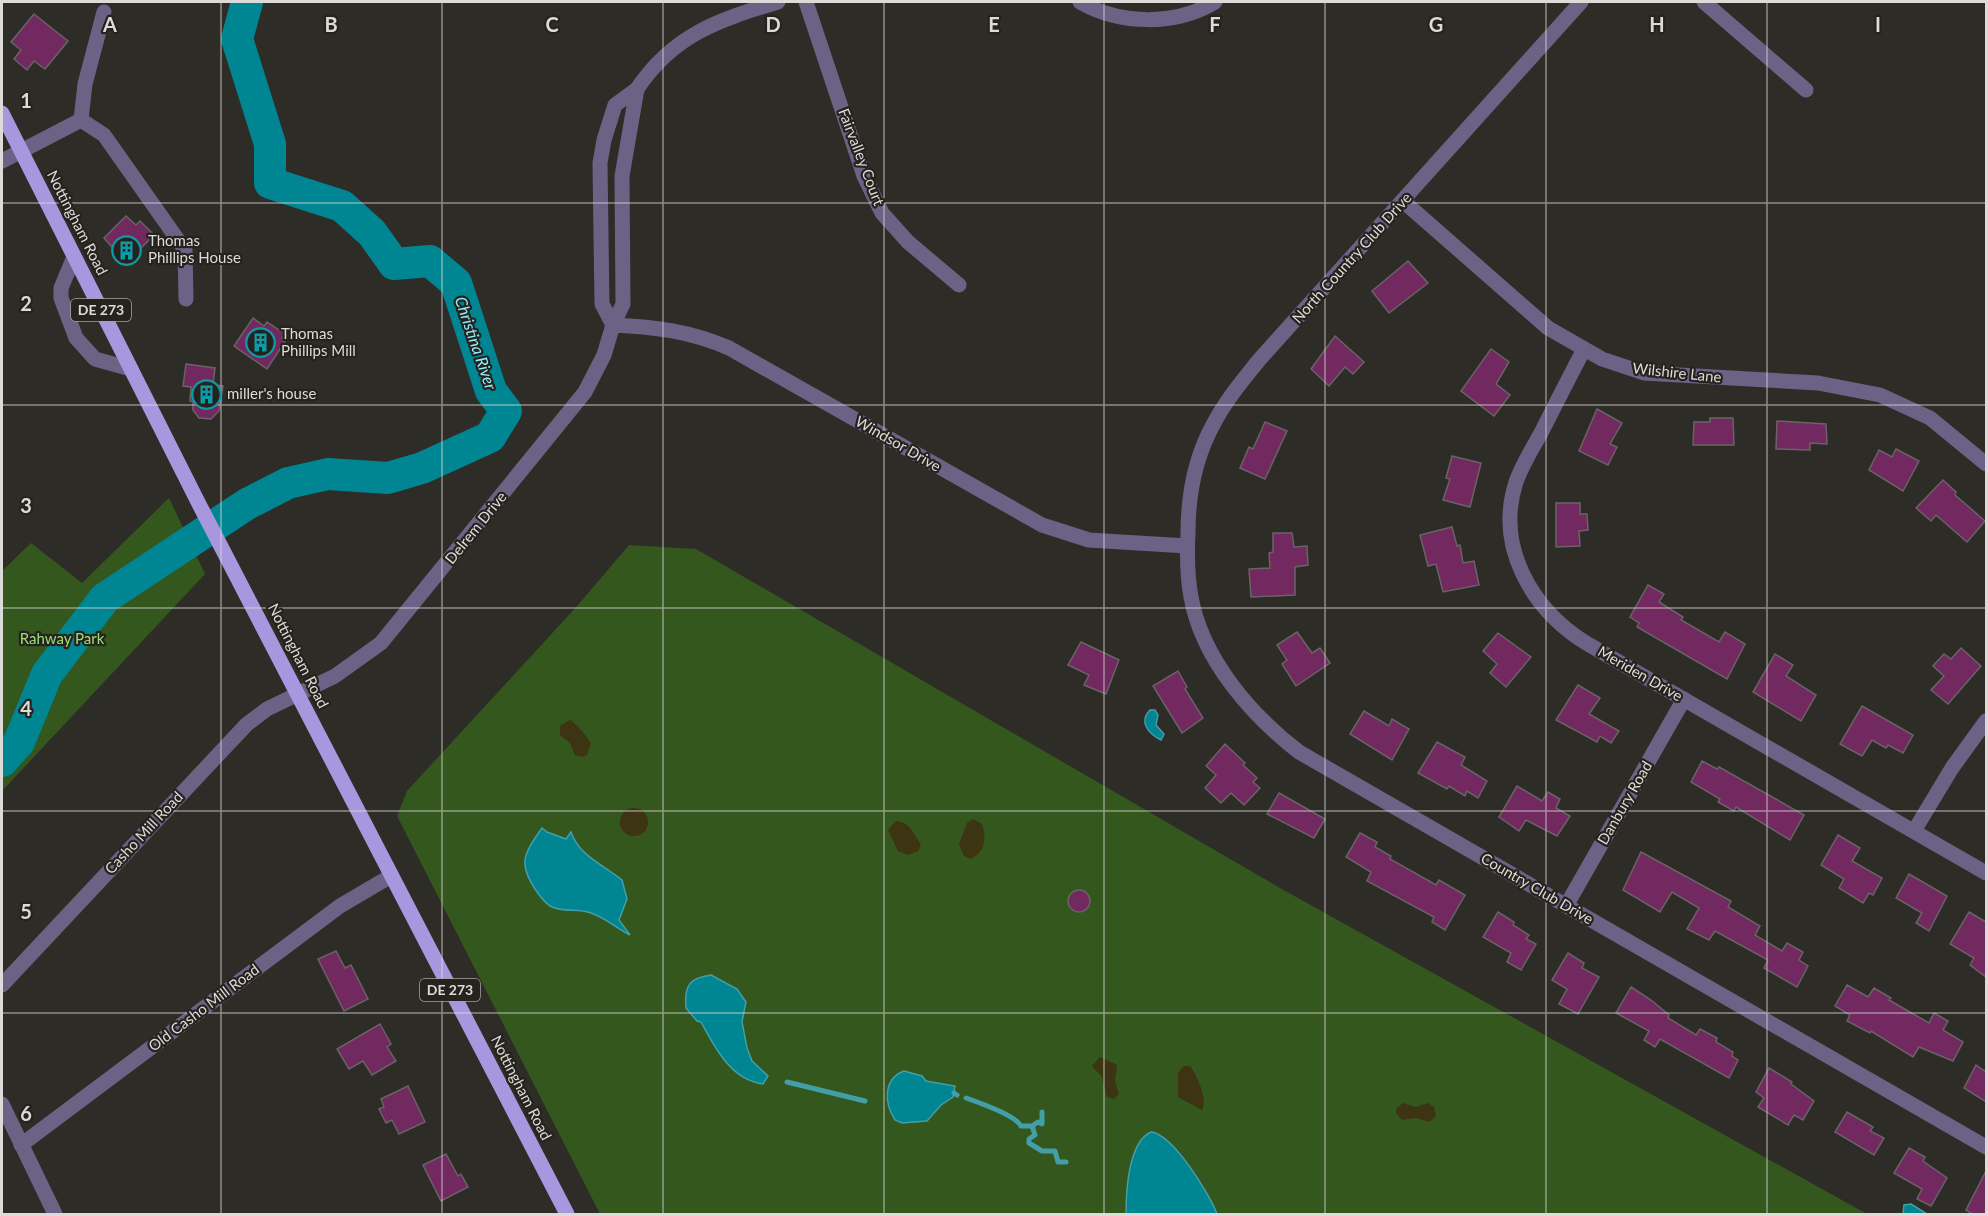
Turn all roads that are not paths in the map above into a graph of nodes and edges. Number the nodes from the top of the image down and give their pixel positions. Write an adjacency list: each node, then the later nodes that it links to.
1 (778, 2): 8 (street, Delrem Drive)
2 (806, 2): 16 (street, Fairvalley Court)
3 (1080, 2): 4 (street)
4 (1215, 2)
5 (1581, 2): 14 (street, North Country Club Drive)
6 (1704, 2): 9 (street)
7 (104, 12): 11 (street)
8 (637, 89): 18 (street, Delrem Drive); 18 (street, Delrem Drive)
9 (1806, 90)
10 (2, 113): 12 (main road, Nottingham Road / DE 273)
11 (81, 120): 12 (street); 17 (street)
12 (21, 151): 13 (street); 15 (main road, Nottingham Road / DE 273)
13 (2, 161)
14 (1403, 201): 19 (street, Wilshire Lane); 22 (street, North Country Club Drive)
15 (74, 257): 20 (main road, Nottingham Road / DE 273); 20 (street)
16 (959, 285)
17 (186, 299)
18 (613, 325): 22 (street, Windsor Drive); 23 (street, Delrem Drive)
19 (1583, 351): 21 (street, Wilshire Lane); 24 (street, Meriden Drive)
20 (131, 369): 23 (main road, Nottingham Road / DE 273)
21 (1986, 464)
22 (1187, 546): 29 (street, Country Club Drive)
23 (298, 695): 28 (main road, Nottingham Road / DE 273); 30 (street, Casho Mill Road)
24 (1684, 699): 26 (street, Meriden Drive); 29 (street, Danbury Road)
25 (1986, 721): 26 (street)
26 (1914, 831): 27 (street, Meriden Drive)
27 (1986, 873)
28 (391, 876): 32 (street, Old Casho Mill Road); 35 (main road, Nottingham Road / DE 273)
29 (1566, 906): 33 (street, Country Club Drive)
30 (2, 985)
31 (2, 1104): 32 (street)
32 (21, 1145): 34 (street)
33 (1986, 1147)
34 (55, 1215)
35 (567, 1215)

